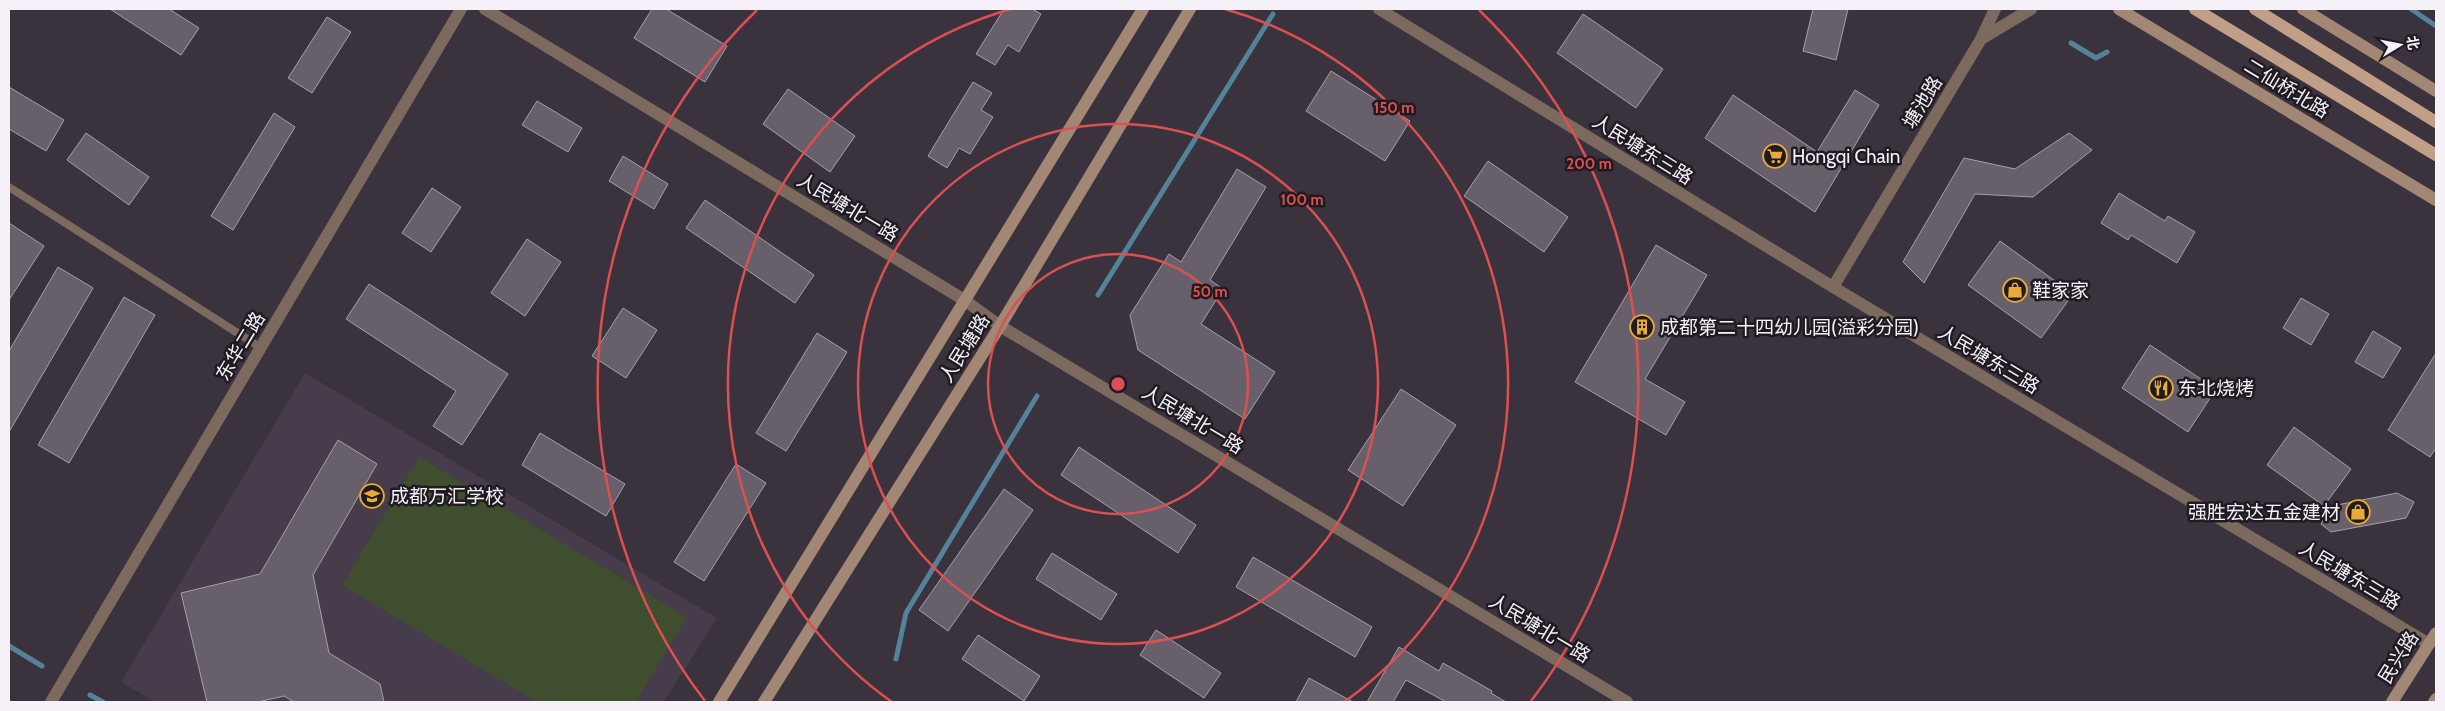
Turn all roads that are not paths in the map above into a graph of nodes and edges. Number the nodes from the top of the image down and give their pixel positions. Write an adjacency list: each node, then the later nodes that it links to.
1 (461, 9): 21 (street, 东华二路)
2 (485, 9): 19 (street, 人民塘北一路)
3 (1143, 9): 19 (main road, 人民塘路)
4 (1190, 9): 20 (main road, 人民塘路)
5 (1379, 9): 18 (street, 人民塘东三路)
6 (1995, 9): 12 (street, 塘池路)
7 (2032, 9): 12 (street)
8 (2119, 9): 17 (main road, 二仙桥北路)
9 (2195, 9): 15 (main road)
10 (2255, 9): 14 (main road)
11 (2303, 9): 13 (main road)
12 (1981, 39): 18 (street, 塘池路)
13 (2436, 91)
14 (2436, 122)
15 (2436, 155)
16 (9, 187): 21 (lane)
17 (2436, 200)
18 (1833, 287): 23 (street, 人民塘东三路)
19 (966, 301): 20 (street, 人民塘北一路); 26 (main road, 人民塘路)
20 (1000, 326): 27 (main road, 人民塘路); 28 (street, 人民塘北一路)
21 (261, 348): 25 (street, 东华二路)
22 (2436, 633): 23 (main road, 民兴路)
23 (2429, 644): 29 (main road, 民兴路)
24 (2436, 699): 30 (main road)
25 (51, 702)
26 (719, 702)
27 (764, 702)
28 (1627, 702)
29 (2392, 702)
30 (2434, 702)

